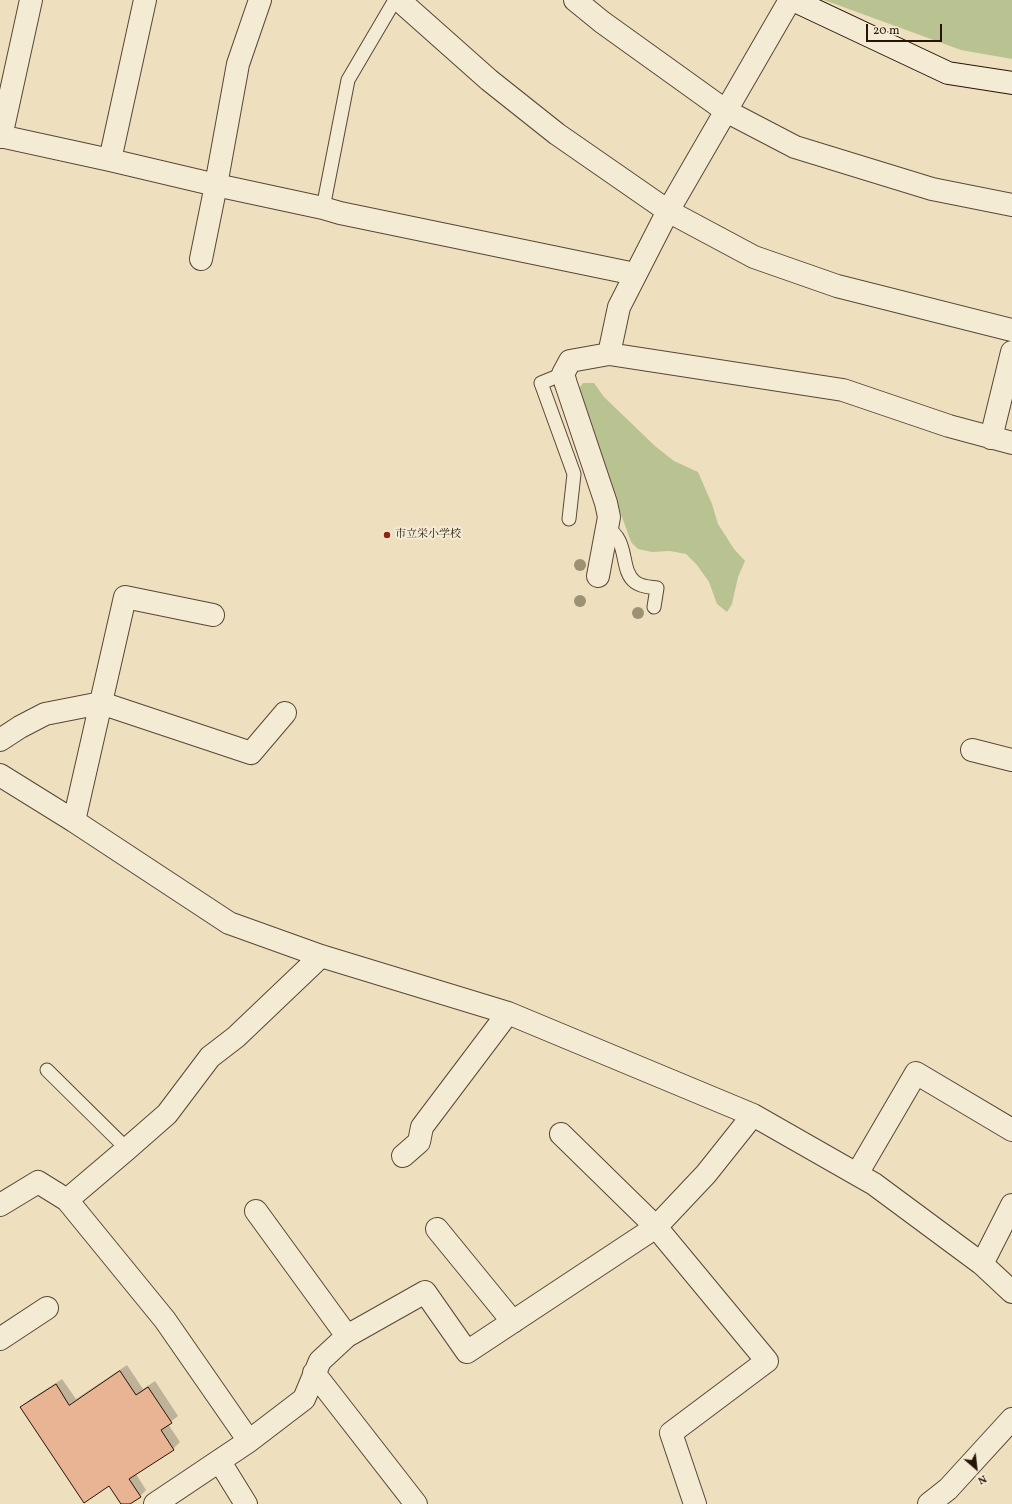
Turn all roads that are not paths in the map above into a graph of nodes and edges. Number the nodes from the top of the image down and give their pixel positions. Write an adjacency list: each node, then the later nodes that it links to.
1 (31, 0): 11 (street)
2 (145, 0): 12 (street)
3 (260, 0): 13 (street)
4 (395, 0): 15 (lane)
5 (399, 0): 16 (street)
6 (576, 0): 10 (street)
7 (790, 0): 10 (street)
8 (793, 0): 9 (street)
9 (1012, 83)
10 (726, 111): 14 (street); 16 (street)
11 (1, 136): 12 (street)
12 (110, 160): 13 (street)
13 (216, 185): 15 (street); 17 (street)
14 (1012, 205)
15 (323, 208): 18 (street)
16 (668, 210): 18 (street); 19 (street)
17 (201, 259)
18 (635, 274): 21 (street)
19 (1012, 330)
20 (1012, 352): 23 (street)
21 (609, 354): 22 (street); 23 (street)
22 (563, 374): 24 (lane); 25 (street)
23 (1002, 440)
24 (568, 519)
25 (606, 528): 26 (street); 27 (lane)
26 (598, 576)
27 (654, 607)
28 (213, 615): 29 (street)
29 (101, 703): 30 (street); 31 (street); 35 (street)
30 (286, 713)
31 (0, 740)
32 (972, 750): 33 (street)
33 (1012, 760)
34 (0, 775): 35 (street)
35 (74, 821): 36 (street)
36 (321, 956): 37 (street); 42 (street)
37 (508, 1013): 39 (street); 43 (street)
38 (47, 1070): 42 (lane)
39 (753, 1114): 44 (street); 49 (street)
40 (1012, 1130): 44 (street)
41 (561, 1134): 49 (street)
42 (128, 1149): 45 (street)
43 (403, 1156)
44 (857, 1174): 51 (street)
45 (68, 1200): 46 (street); 59 (street)
46 (0, 1205)
47 (1012, 1205): 51 (street)
48 (256, 1211): 55 (street)
49 (656, 1227): 54 (street); 64 (street)
50 (436, 1228): 54 (street)
51 (982, 1264): 52 (street)
52 (1012, 1292)
53 (47, 1308): 56 (street)
54 (513, 1322): 55 (street)
55 (347, 1336): 57 (street)
56 (0, 1339)
57 (314, 1373): 59 (street); 63 (street)
58 (1012, 1419): 65 (street)
59 (249, 1441): 60 (street)
60 (220, 1462): 61 (street); 62 (street)
61 (155, 1504)
62 (246, 1504)
63 (416, 1504)
64 (695, 1504)
65 (929, 1504)

